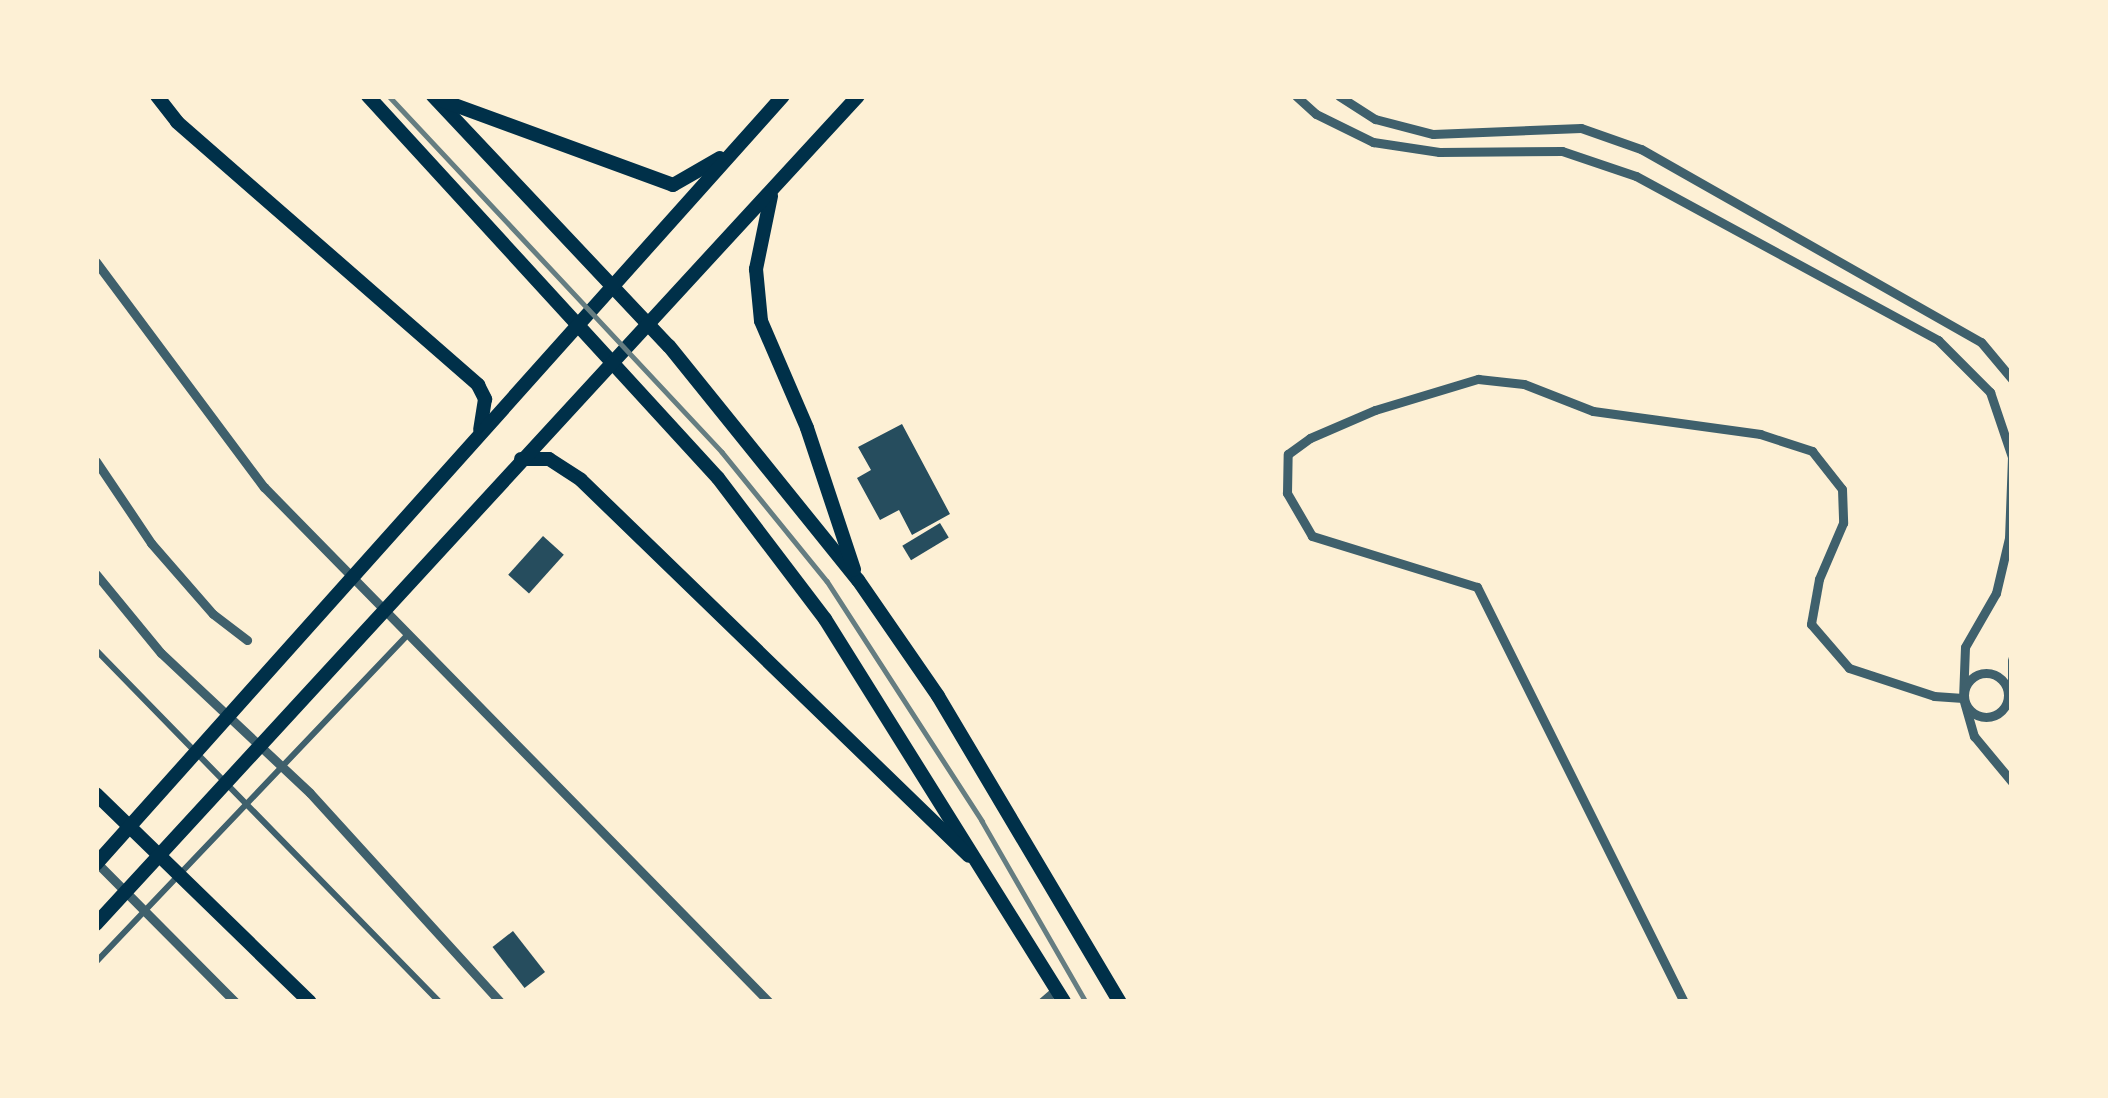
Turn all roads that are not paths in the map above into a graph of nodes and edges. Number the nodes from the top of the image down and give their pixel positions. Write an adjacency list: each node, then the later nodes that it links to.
1 (157, 96): 14 (main road)
2 (368, 96): 32 (main road)
3 (433, 96): 9 (main road); 18 (main road)
4 (481, 96): 9 (street)
5 (783, 96): 10 (main road)
6 (858, 96): 11 (main road)
7 (1297, 96): 23 (street)
8 (1339, 96): 13 (street)
9 (474, 114): 10 (main road)
10 (729, 152): 14 (main road)
11 (772, 191): 15 (main road); 18 (main road)
12 (96, 262): 19 (street)
13 (2012, 380)
14 (480, 430): 29 (main road)
15 (521, 459): 30 (main road); 32 (main road)
16 (96, 461): 20 (street)
17 (96, 574): 25 (street)
18 (858, 580): 44 (main road)
19 (406, 637): 25 (street); 42 (street)
20 (247, 640)
21 (96, 650): 28 (street)
22 (2012, 660): 24 (street)
23 (1963, 698): 24 (street); 24 (street); 26 (street); 45 (street)
24 (2011, 700)
25 (282, 768): 28 (street); 41 (street)
26 (2012, 782)
27 (96, 794): 29 (main road)
28 (247, 805): 33 (street); 40 (street)
29 (129, 829): 30 (main road); 31 (main road)
30 (159, 855): 33 (main road); 35 (main road)
31 (96, 863): 34 (street)
32 (984, 870): 37 (main road)
33 (182, 874): 34 (street); 39 (main road)
34 (146, 909): 36 (street); 38 (street)
35 (96, 924)
36 (96, 962)
37 (1060, 996): 43 (street)
38 (235, 1002)
39 (310, 1002)
40 (440, 1002)
41 (500, 1002)
42 (769, 1002)
43 (1042, 1002)
44 (1120, 1002)
45 (1684, 1002)

